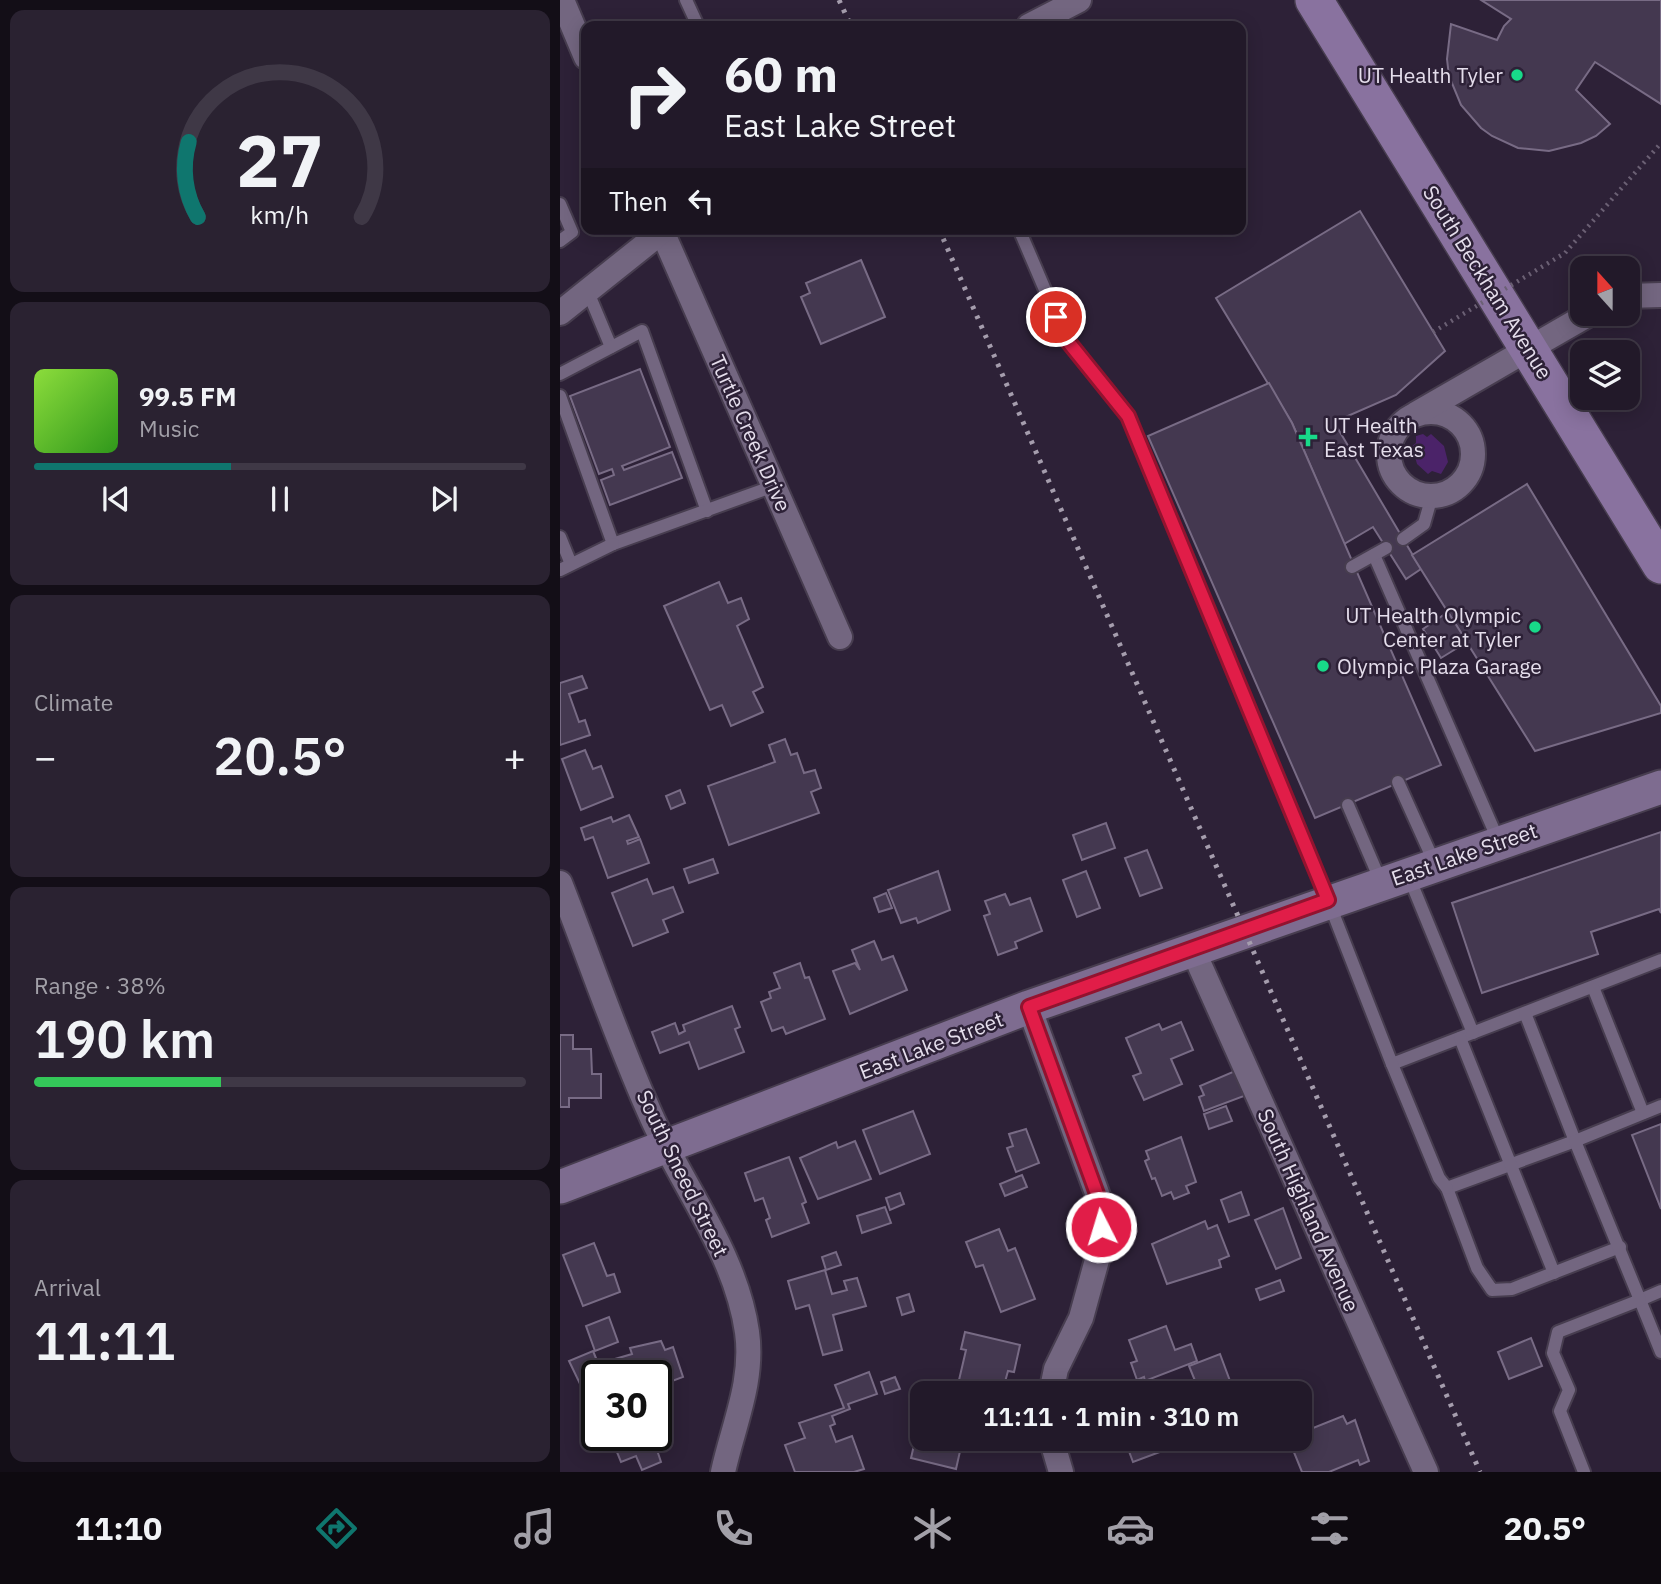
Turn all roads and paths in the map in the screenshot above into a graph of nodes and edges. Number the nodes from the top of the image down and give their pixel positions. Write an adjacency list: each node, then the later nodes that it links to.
1 (562, 0): 7 (street)
2 (686, 0): 5 (lane)
3 (1079, 0): 6 (street)
4 (1314, 0): 19 (main road, South Beckham Avenue)
5 (696, 21)
6 (1040, 21)
7 (581, 45)
8 (1661, 144): 17 (path, bridge)
9 (560, 204): 13 (lane)
10 (657, 235): 14 (street)
11 (665, 235): 23 (street, Turtle Creek Drive)
12 (1022, 235): 41 (lane)
13 (560, 241)
14 (589, 292): 15 (street); 18 (lane)
15 (560, 313)
16 (1570, 325): 19 (street)
17 (1433, 332)
18 (611, 347): 20 (lane); 25 (lane)
19 (1530, 348): 22 (street); 31 (main road, South Beckham Avenue)
20 (560, 374)
21 (560, 396): 28 (lane)
22 (1409, 418): 24 (street); 24 (street)
23 (774, 486): 25 (lane); 34 (street, Turtle Creek Drive)
24 (1432, 496): 27 (lane)
25 (707, 511): 28 (lane)
26 (560, 537): 32 (lane)
27 (1403, 538)
28 (613, 544): 32 (lane)
29 (1387, 548): 30 (lane)
30 (1374, 555): 33 (lane); 38 (lane)
31 (1661, 565)
32 (565, 567)
33 (1352, 567)
34 (840, 637)
35 (1398, 782): 39 (lane)
36 (1661, 787): 38 (street, East Lake Street)
37 (1348, 805): 39 (lane)
38 (1499, 842): 39 (street, East Lake Street)
39 (1408, 873): 41 (street, East Lake Street); 47 (lane)
40 (560, 883): 53 (street, South Sneed Street)
41 (1328, 900): 42 (street, East Lake Street); 49 (lane)
42 (1192, 948): 45 (street, East Lake Street); 66 (street, South Highland Avenue)
43 (1659, 965): 44 (lane)
44 (1593, 987): 46 (lane); 51 (lane)
45 (1029, 1007): 53 (street, East Lake Street); 62 (street)
46 (1525, 1013): 47 (lane); 52 (lane)
47 (1473, 1033): 48 (lane)
48 (1460, 1038): 49 (lane); 54 (lane)
49 (1392, 1064): 56 (lane)
50 (1661, 1106): 51 (lane)
51 (1643, 1114): 52 (lane)
52 (1575, 1141): 54 (lane); 57 (lane)
53 (666, 1146): 55 (street, East Lake Street); 64 (street, South Sneed Street)
54 (1510, 1165): 56 (lane); 58 (lane)
55 (560, 1187)
56 (1447, 1188): 58 (lane)
57 (1620, 1247): 58 (lane); 60 (lane)
58 (1554, 1273)
59 (1661, 1291): 60 (lane)
60 (1640, 1300): 61 (lane); 67 (lane)
61 (1661, 1352)
62 (1053, 1381)
63 (1055, 1451): 65 (street)
64 (723, 1472)
65 (1061, 1472)
66 (1426, 1472)
67 (1584, 1472)

